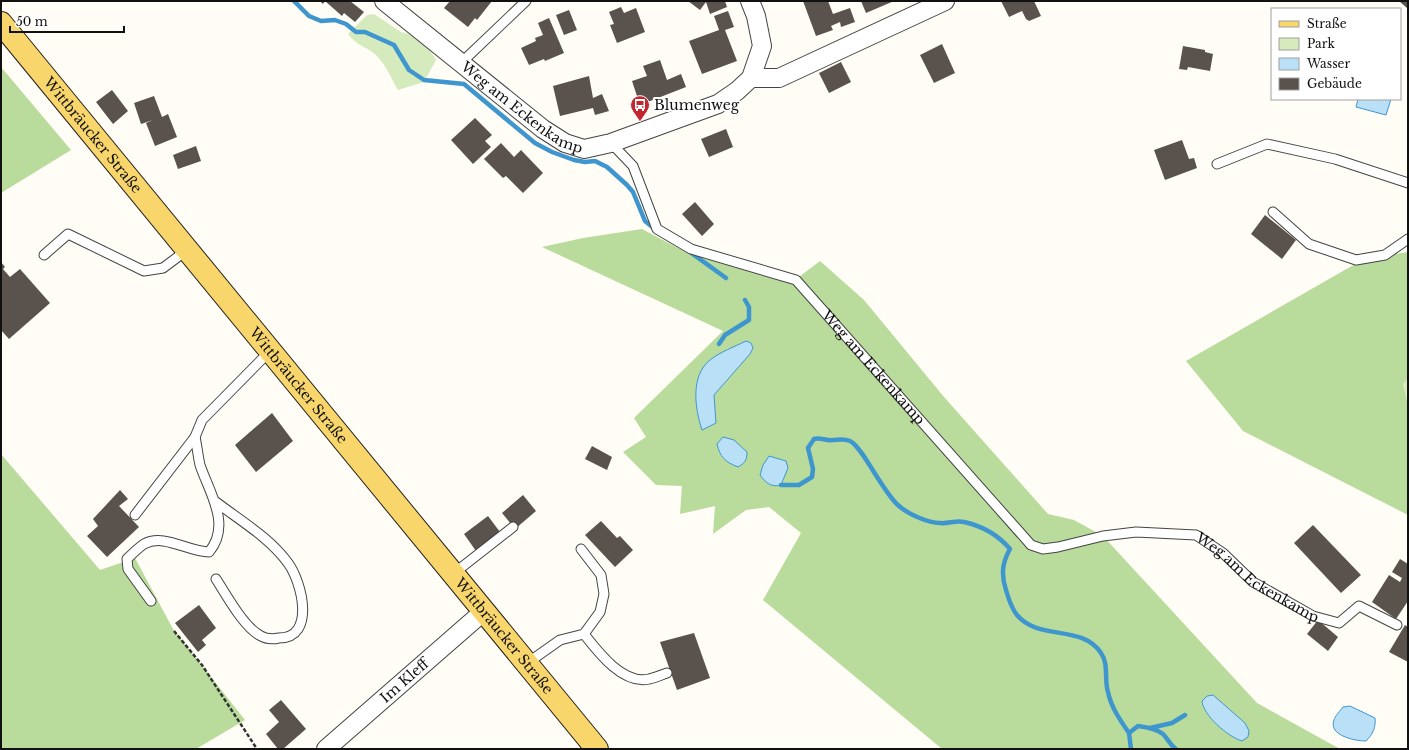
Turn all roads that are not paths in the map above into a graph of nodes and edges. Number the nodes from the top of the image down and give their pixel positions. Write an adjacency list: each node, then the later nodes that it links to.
1 (384, 1): 6 (street, Weg am Eckenkamp)
2 (526, 1): 6 (lane)
3 (750, 1): 7 (street)
4 (945, 1): 7 (street)
5 (1, 23): 13 (main road, Wittbräucker Straße)
6 (461, 63): 8 (street, Weg am Eckenkamp)
7 (751, 78): 8 (street)
8 (611, 143): 25 (lane, Weg am Eckenkamp)
9 (1217, 164): 10 (lane)
10 (1408, 183)
11 (1273, 212): 12 (lane)
12 (1408, 239)
13 (187, 250): 14 (lane); 15 (main road, Wittbräucker Straße)
14 (44, 255)
15 (271, 350): 16 (lane); 21 (main road, Wittbräucker Straße)
16 (195, 437): 17 (lane); 18 (lane)
17 (216, 502): 22 (lane); 23 (lane)
18 (135, 515)
19 (514, 527): 21 (lane)
20 (581, 549): 26 (lane)
21 (452, 575): 24 (main road, Wittbräucker Straße)
22 (216, 579)
23 (151, 601)
24 (483, 612): 27 (main road, Wittbräucker Straße); 29 (street, Im Kleff)
25 (1397, 625)
26 (584, 634): 27 (lane); 28 (lane)
27 (526, 664): 30 (main road, Wittbräucker Straße)
28 (667, 673)
29 (326, 749)
30 (597, 749)

